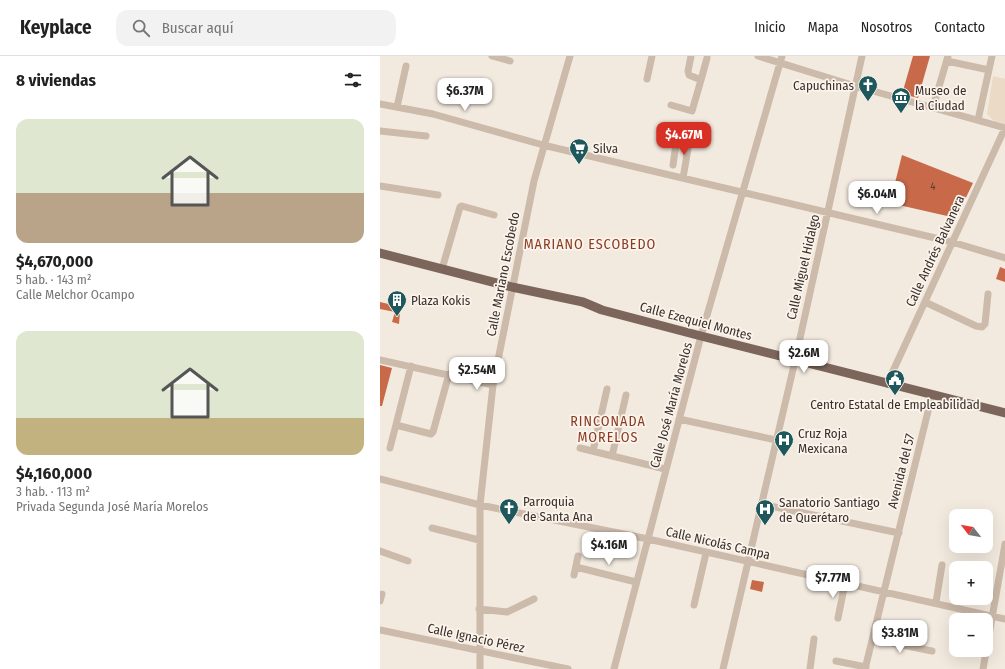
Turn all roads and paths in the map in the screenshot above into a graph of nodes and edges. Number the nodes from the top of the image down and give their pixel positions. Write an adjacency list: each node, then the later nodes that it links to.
1 (492, 56): 11 (street)
2 (570, 56): 27 (street, Calle Mariano Escobedo)
3 (652, 56): 14 (street)
4 (691, 56): 15 (street)
5 (758, 56): 10 (street)
6 (862, 56): 16 (street, Calle Miguel Hidalgo)
7 (992, 56): 13 (street)
8 (707, 58): 15 (street)
9 (948, 58): 13 (street); 20 (street)
10 (782, 59): 16 (street); 31 (street, Calle José María Morelos)
11 (510, 62)
12 (406, 66): 19 (street)
13 (989, 70): 21 (street)
14 (647, 79)
15 (701, 80): 18 (street)
16 (855, 86): 20 (street); 33 (street, Calle Miguel Hidalgo)
17 (380, 104): 19 (street)
18 (671, 104)
19 (397, 107): 27 (street)
20 (933, 107): 21 (street)
21 (978, 120): 22 (street)
22 (1005, 128): 35 (street, Calle Andrés Balvanera)
23 (380, 131): 24 (street)
24 (426, 136)
25 (667, 142): 26 (street)
26 (676, 144): 28 (street); 29 (street)
27 (543, 145): 29 (street); 39 (street, Calle Mariano Escobedo)
28 (673, 165)
29 (682, 178): 31 (street)
30 (380, 186): 32 (street)
31 (743, 193): 33 (street); 42 (street, Calle José María Morelos)
32 (438, 196)
33 (828, 213): 35 (street); 44 (street, Calle Miguel Hidalgo)
34 (494, 215): 38 (street)
35 (952, 242): 37 (street); 41 (street, Calle Andrés Balvanera)
36 (380, 253): 38 (main road, Calle Ezequiel Montes)
37 (1005, 258)
38 (442, 269): 39 (main road, Calle Ezequiel Montes)
39 (512, 287): 42 (main road, Calle Ezequiel Montes); 48 (street, Calle Mariano Escobedo)
40 (988, 294): 41 (street)
41 (924, 302): 47 (street, Calle Andrés Balvanera)
42 (701, 336): 44 (main road, Calle Ezequiel Montes); 53 (street, Calle José María Morelos)
43 (380, 360): 45 (street)
44 (794, 361): 47 (main road, Calle Ezequiel Montes); 55 (street, Calle Miguel Hidalgo)
45 (411, 366): 46 (street); 54 (street)
46 (449, 374): 48 (street); 54 (street)
47 (888, 384): 51 (main road, Calle Ezequiel Montes)
48 (493, 385): 63 (street, Calle Mariano Escobedo)
49 (607, 389): 58 (street)
50 (626, 395): 59 (street)
51 (932, 395): 52 (main road, Calle Ezequiel Montes); 65 (street, Avenida del 57)
52 (1005, 413)
53 (679, 420): 55 (street); 60 (street, Calle José María Morelos)
54 (396, 425): 56 (street)
55 (776, 440): 62 (street, Calle Miguel Hidalgo)
56 (390, 448)
57 (580, 448): 58 (street)
58 (593, 451): 59 (street)
59 (612, 456): 60 (street)
60 (665, 469): 66 (street, Calle José María Morelos)
61 (380, 479): 63 (street, Calle Nicolás Campa)
62 (761, 504): 65 (street); 73 (street, Calle Miguel Hidalgo)
63 (480, 505): 66 (street, Calle Nicolás Campa); 67 (street, Calle Mariano Escobedo)
64 (432, 528): 67 (street)
65 (898, 533): 79 (street, Avenida del 57)
66 (648, 539): 70 (street, Calle Nicolás Campa); 77 (street, Calle José María Morelos)
67 (479, 540): 83 (street, Calle Mariano Escobedo)
68 (1005, 544): 85 (street)
69 (380, 551): 72 (street)
70 (706, 553): 73 (street, Calle Nicolás Campa); 82 (street)
71 (578, 556): 75 (street)
72 (408, 561)
73 (748, 562): 78 (street, Calle Nicolás Campa); 100 (street, Calle Miguel Hidalgo)
74 (942, 565): 81 (street)
75 (576, 567): 76 (street); 77 (street)
76 (574, 575)
77 (636, 582): 99 (street, Calle José María Morelos)
78 (846, 583): 79 (street, Calle Nicolás Campa); 87 (street)
79 (884, 592): 81 (street, Calle Nicolás Campa); 91 (street, Avenida del 57)
80 (534, 599): 83 (street)
81 (936, 602): 84 (street, Calle Nicolás Campa)
82 (694, 605)
83 (479, 610): 93 (street, Calle Mariano Escobedo)
84 (980, 613)
85 (993, 613)
86 (993, 616): 88 (street, Calle Nicolás Campa)
87 (838, 618)
88 (1005, 619)
89 (380, 630): 93 (street, Calle Ignacio Pérez)
90 (814, 639): 101 (street)
91 (873, 639): 92 (street); 96 (street, Avenida del 57)
92 (932, 651)
93 (480, 652): 97 (street, Calle Mariano Escobedo); 98 (street, Calle Ignacio Pérez)
94 (985, 657): 102 (street)
95 (836, 661): 96 (street)
96 (866, 668)
97 (480, 669)
98 (568, 669)
99 (614, 669)
100 (723, 669)
101 (810, 669)
102 (983, 669)

